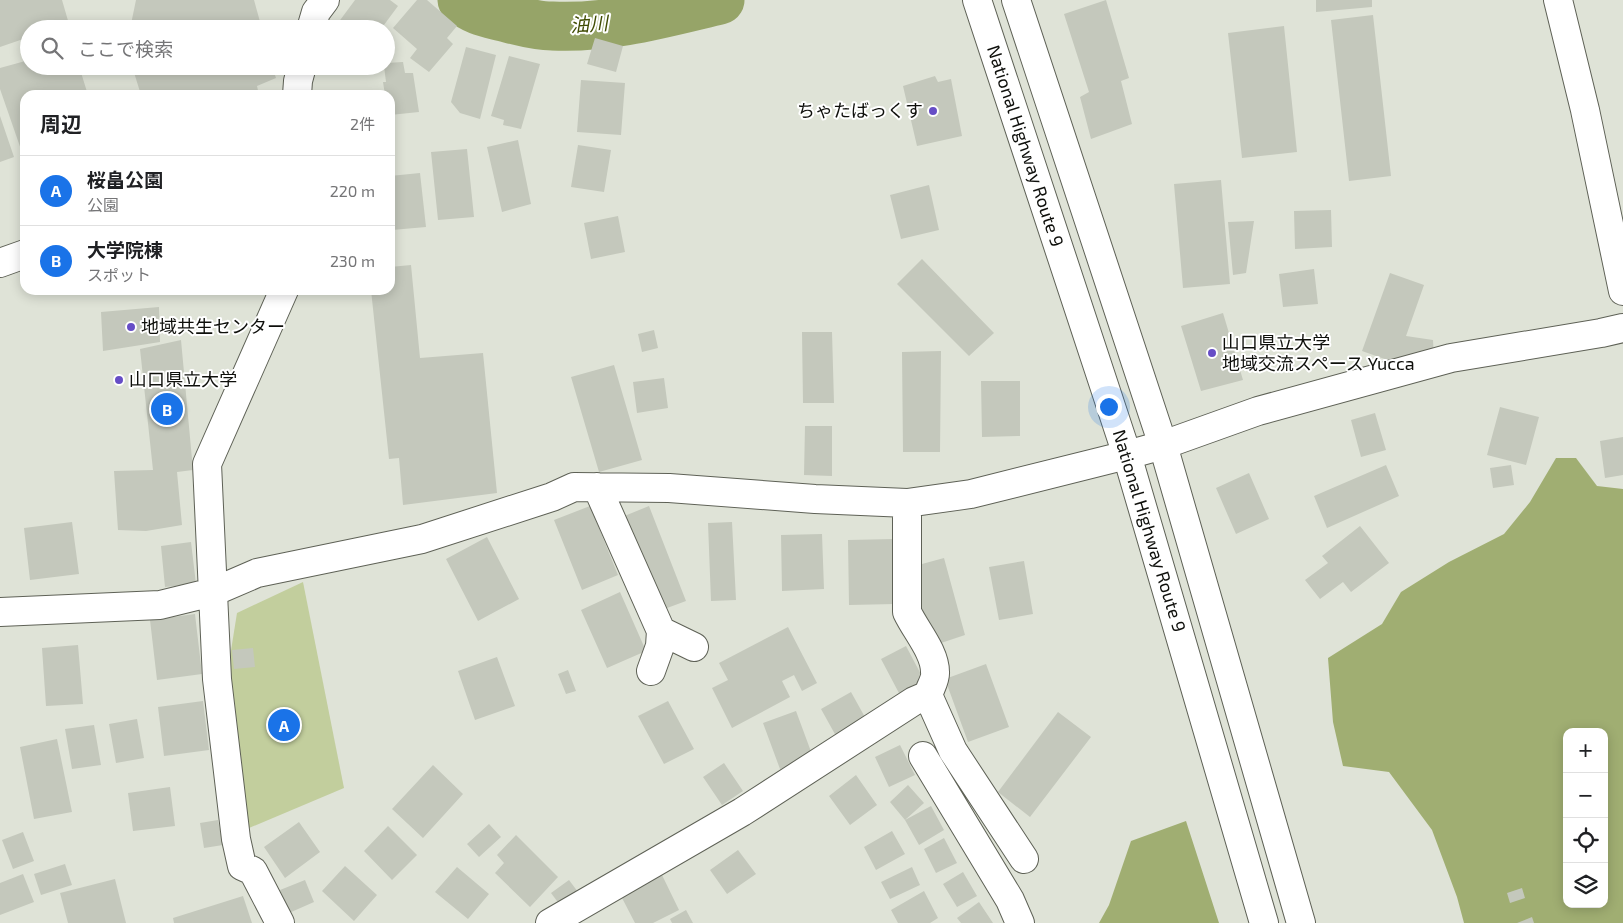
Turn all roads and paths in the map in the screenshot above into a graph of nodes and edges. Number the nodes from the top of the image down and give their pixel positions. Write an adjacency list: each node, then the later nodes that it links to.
1 (325, 0): 5 (main road)
2 (977, 0): 14 (main road, National Highway Route 9)
3 (1016, 0): 13 (main road, National Highway Route 9)
4 (1558, 0): 10 (main road)
5 (314, 20)
6 (300, 75): 7 (main road)
7 (297, 90)
8 (20, 256): 9 (main road)
9 (0, 263)
10 (1623, 291)
11 (282, 295): 17 (main road)
12 (1623, 328): 13 (main road)
13 (1163, 445): 14 (main road); 29 (main road, National Highway Route 9)
14 (1127, 455): 16 (main road); 28 (main road, National Highway Route 9)
15 (597, 487): 16 (main road); 17 (main road); 19 (main road)
16 (907, 503): 22 (main road)
17 (213, 592): 18 (main road); 25 (main road)
18 (0, 612)
19 (661, 631): 20 (main road); 21 (main road)
20 (694, 647)
21 (651, 671)
22 (928, 695): 24 (main road); 26 (main road)
23 (923, 756): 27 (main road)
24 (1024, 859)
25 (280, 923)
26 (550, 923)
27 (1020, 923)
28 (1264, 923)
29 (1301, 923)

